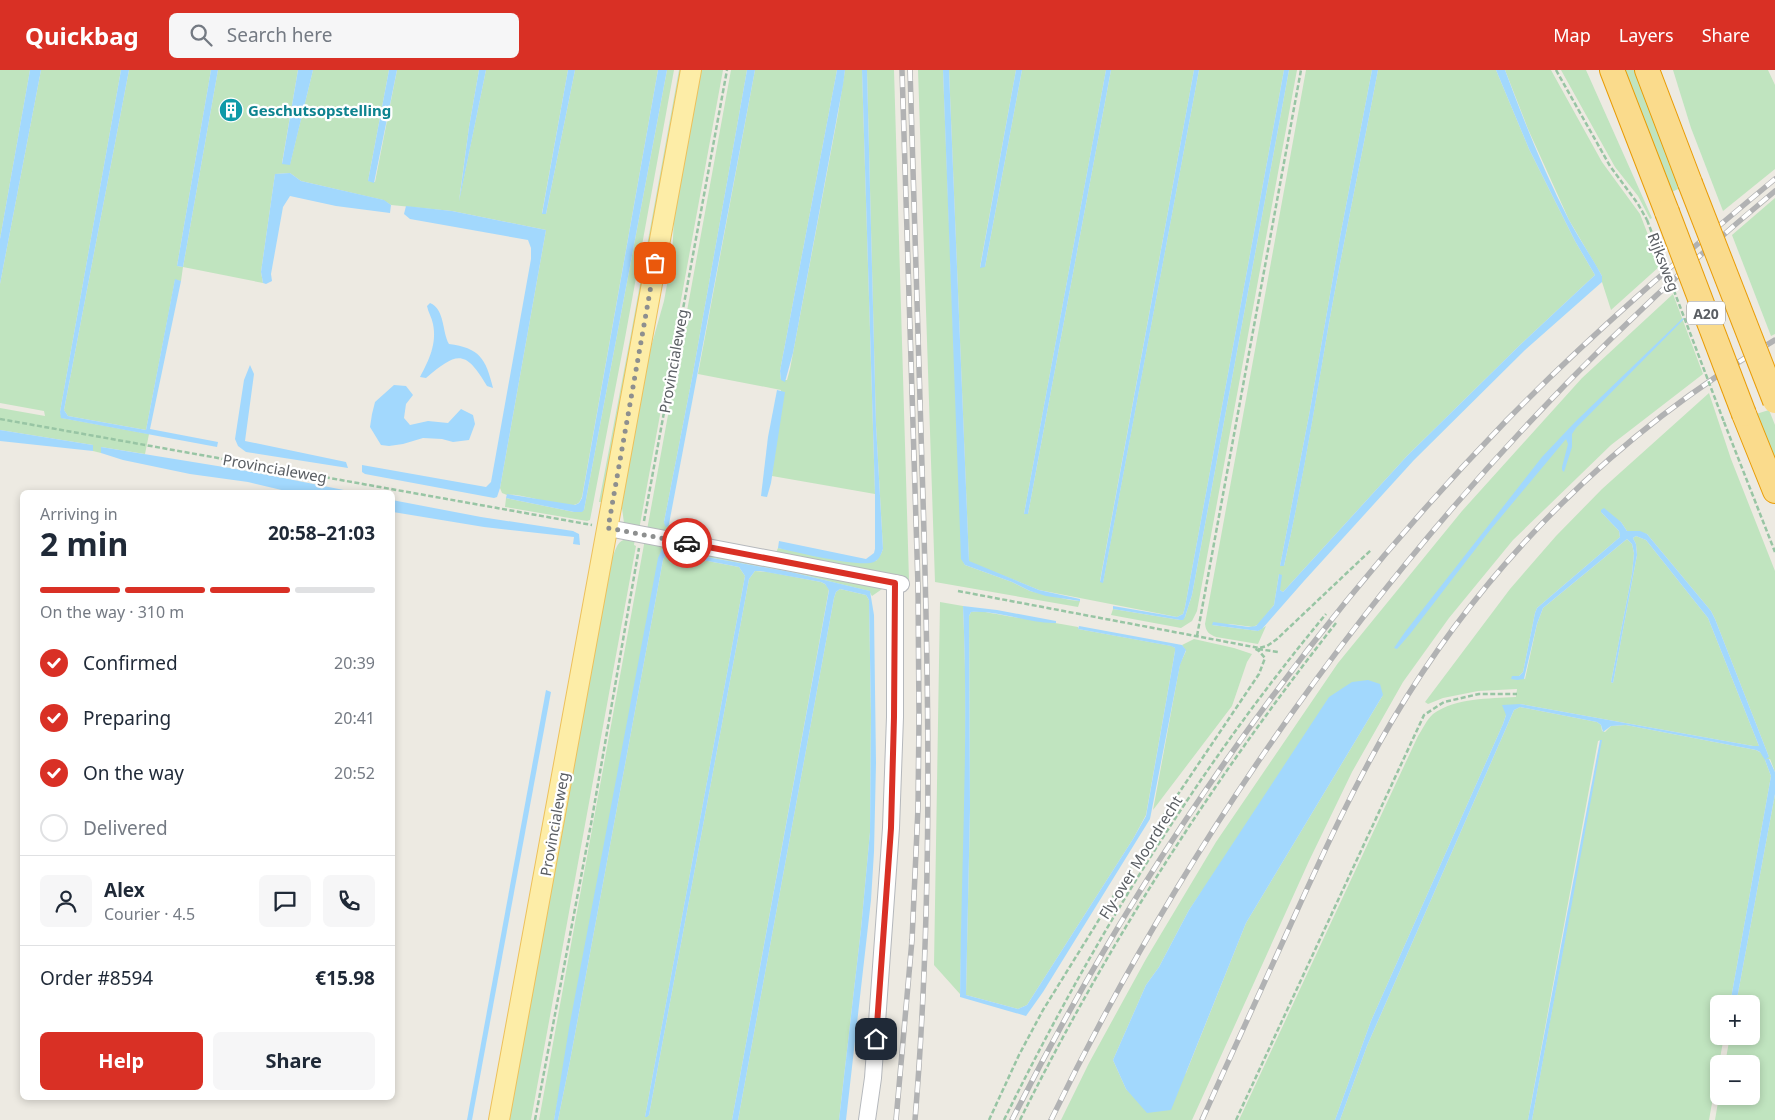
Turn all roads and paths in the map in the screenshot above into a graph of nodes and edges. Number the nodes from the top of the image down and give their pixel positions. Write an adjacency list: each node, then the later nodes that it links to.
1 (691, 70): 12 (main road, Provincialeweg)
2 (727, 70): 13 (path, Provincialeweg)
3 (1301, 70): 19 (path)
4 (1556, 70): 7 (path, Rijksweg)
5 (1612, 70): 7 (highway, Rijksweg / A20)
6 (1647, 70): 8 (highway, A20, bridge)
7 (1657, 216): 9 (highway, Rijksweg / A20, bridge); 9 (path, Rijksweg, bridge)
8 (1775, 402)
9 (1734, 418): 11 (highway, Rijksweg / A20); 15 (path, Rijksweg)
10 (0, 419): 12 (path, Provincialeweg)
11 (1775, 491)
12 (608, 528): 13 (lane); 23 (main road, Provincialeweg)
13 (641, 535): 24 (path, Provincialeweg); 25 (lane)
14 (1371, 550): 20 (path)
15 (1775, 552)
16 (958, 591): 19 (path)
17 (1326, 614): 27 (path, Fly-over Moordrecht)
18 (1336, 623): 28 (path)
19 (1197, 636): 20 (path)
20 (1254, 648): 21 (path); 26 (path)
21 (1278, 652)
22 (1517, 694): 29 (path)
23 (499, 1120)
24 (535, 1120)
25 (867, 1120)
26 (989, 1120)
27 (1004, 1120)
28 (1020, 1120)
29 (1236, 1120)

